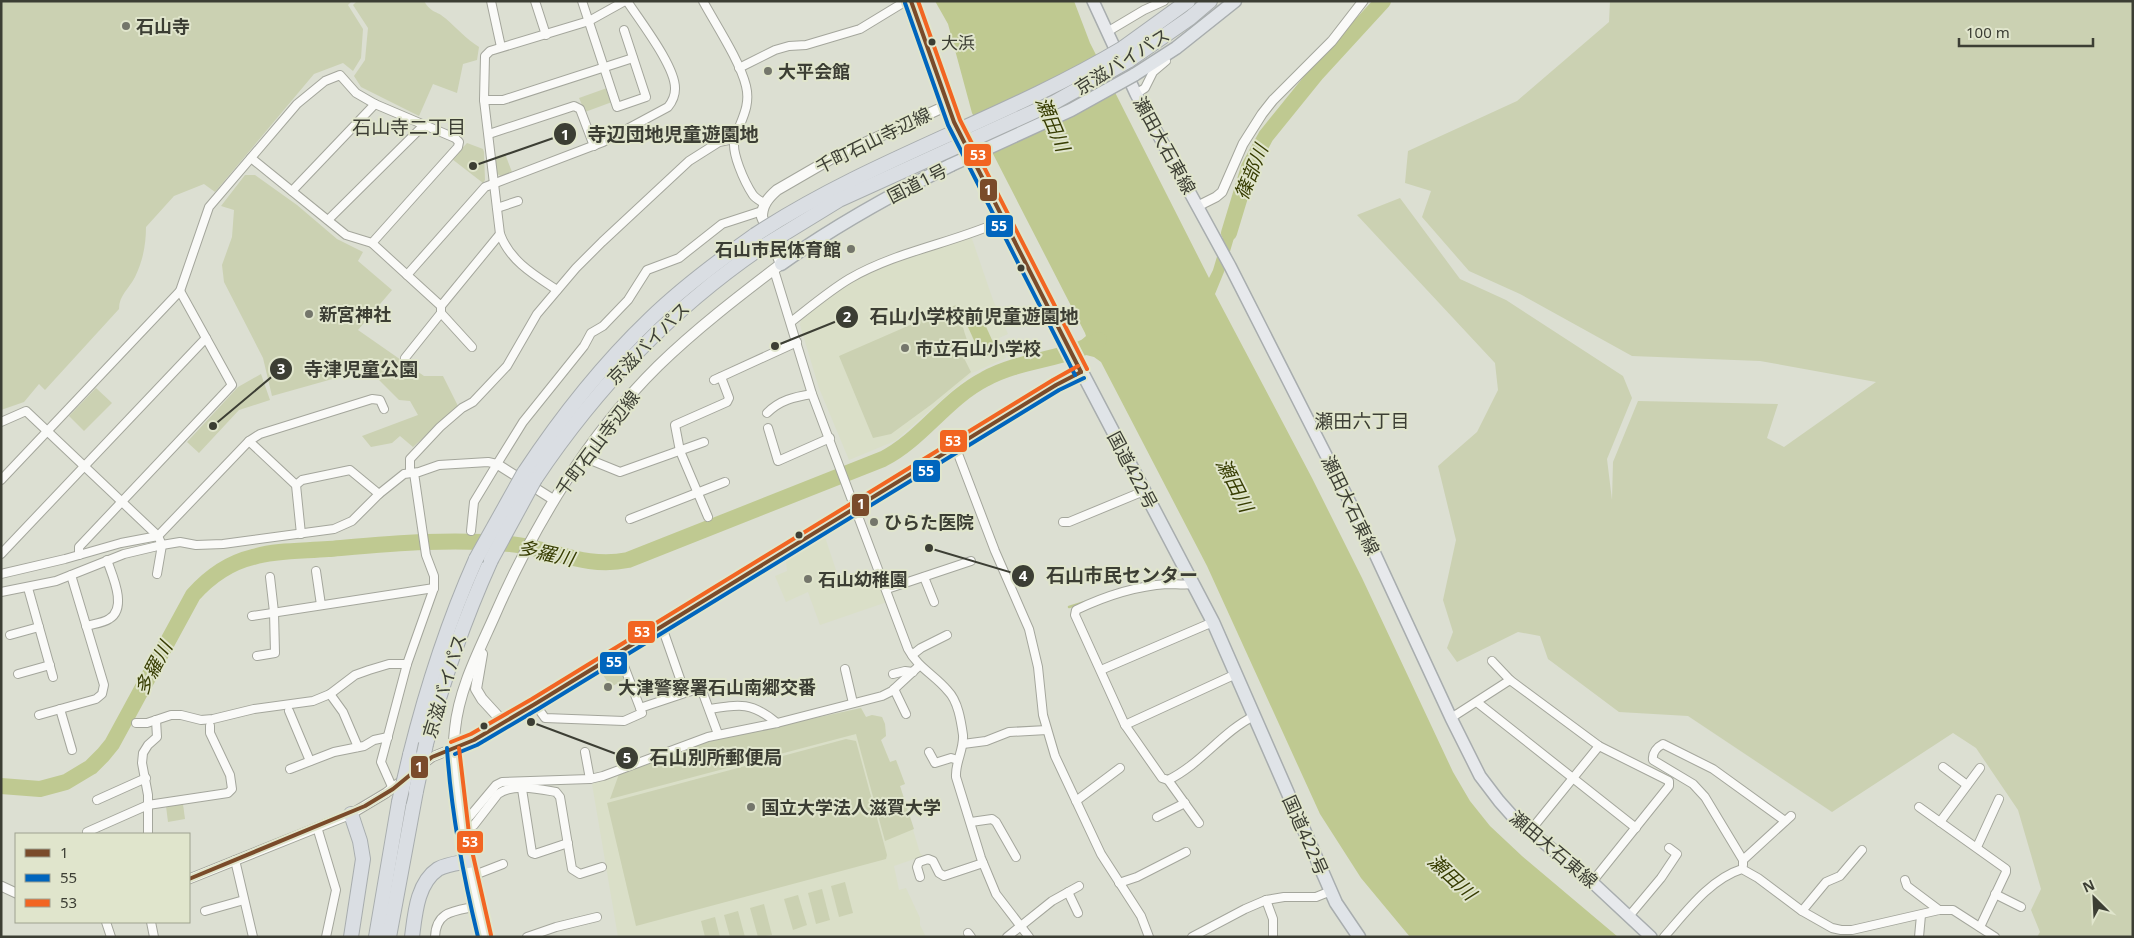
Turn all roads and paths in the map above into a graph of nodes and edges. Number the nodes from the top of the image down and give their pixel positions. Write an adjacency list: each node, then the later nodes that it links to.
1 (491, 1): 19 (street)
2 (535, 1): 18 (street)
3 (582, 1): 15 (street)
4 (626, 1): 15 (street); 30 (street)
5 (703, 1): 22 (street)
6 (906, 1): 22 (street)
7 (910, 1): 26 (highway, 国道422号)
8 (1094, 1): 17 (main road, 瀬田大石東線)
9 (1164, 1): 17 (street)
10 (1188, 1): 41 (highway, 京滋バイパス, bridge)
11 (1210, 1): 41 (highway, 京滋バイパス, bridge)
12 (1236, 1): 43 (highway, 国道1号, bridge)
13 (1242, 1): 23 (street)
14 (1363, 1): 35 (street)
15 (589, 22): 18 (street); 21 (street)
16 (624, 30): 20 (street)
17 (1107, 32): 23 (main road, 瀬田大石東線)
18 (546, 35): 19 (street)
19 (502, 47): 24 (street)
20 (633, 58): 21 (street); 21 (street)
21 (604, 67): 24 (street)
22 (739, 68): 29 (street)
23 (1136, 94): 35 (main road, 瀬田大石東線)
24 (484, 100): 28 (street)
25 (374, 104): 27 (street); 31 (street); 33 (street)
26 (948, 105): 37 (main road, 千町石山寺辺線); 39 (highway, 国道422号)
27 (423, 126): 38 (street); 42 (street)
28 (489, 134): 30 (street); 32 (street)
29 (734, 139): 37 (street); 45 (street)
30 (594, 146): 32 (street)
31 (251, 158): 33 (street); 46 (street)
32 (494, 184): 36 (street); 44 (street)
33 (292, 191): 38 (street)
34 (518, 201): 36 (street)
35 (1198, 206): 139 (main road, 瀬田大石東線)
36 (497, 208): 40 (street)
37 (764, 208): 43 (main road); 66 (street)
38 (328, 220): 42 (street)
39 (1004, 220): 48 (street); 53 (highway, 国道422号)
40 (500, 234): 45 (street); 47 (street)
41 (757, 242): 87 (highway, 京滋バイパス, bridge)
42 (372, 244): 44 (street)
43 (778, 267): 48 (street); 65 (main road, 千町石山寺辺線)
44 (407, 275): 47 (street)
45 (557, 290): 68 (street)
46 (180, 291): 49 (street); 59 (street)
47 (441, 310): 51 (street); 52 (street)
48 (791, 322): 50 (street)
49 (206, 338): 67 (street); 76 (street)
50 (797, 342): 54 (street); 64 (street)
51 (472, 347)
52 (405, 358)
53 (1081, 372): 63 (street); 72 (highway, 国道422号)
54 (812, 394): 56 (street); 60 (street)
55 (384, 409): 61 (street)
56 (766, 413)
57 (1, 422): 59 (street)
58 (768, 428): 60 (street)
59 (47, 432): 67 (street); 69 (street)
60 (830, 438): 77 (street)
61 (249, 441): 71 (street); 83 (street)
62 (704, 442): 64 (street)
63 (955, 446): 77 (street); 146 (street)
64 (680, 451): 65 (street); 73 (street)
65 (583, 457): 75 (main road, 千町石山寺辺線)
66 (497, 464): 68 (street); 75 (street); 81 (street)
67 (84, 467): 76 (street); 85 (street)
68 (412, 472): 74 (street); 98 (street)
69 (1, 480)
70 (724, 482): 73 (street)
71 (296, 485): 74 (street); 82 (street)
72 (1144, 491): 80 (street); 96 (highway, 国道422号)
73 (697, 493): 78 (street); 79 (street)
74 (379, 494): 82 (street)
75 (554, 500): 109 (main road, 千町石山寺辺線)
76 (122, 502): 83 (street); 86 (street)
77 (855, 508): 99 (street); 108 (street)
78 (708, 517)
79 (630, 519)
80 (1063, 522)
81 (471, 531)
82 (301, 534): 84 (street)
83 (158, 536): 84 (street); 86 (street)
84 (162, 545): 88 (street); 92 (street)
85 (1, 554)
86 (79, 555): 91 (street)
87 (483, 559): 232 (highway, 京滋バイパス, bridge); 233 (highway, 京滋バイパス, bridge)
88 (107, 560): 93 (street); 106 (street)
89 (971, 561): 94 (street)
90 (316, 571): 102 (street)
91 (1, 574)
92 (157, 574)
93 (71, 575): 97 (street); 106 (street)
94 (924, 577): 99 (street); 101 (street)
95 (270, 578): 103 (street)
96 (1194, 584): 105 (highway, 国道422号); 120 (street)
97 (28, 588): 100 (street); 107 (street)
98 (434, 588): 102 (street); 116 (street)
99 (887, 590): 113 (street)
100 (1, 592)
101 (934, 602)
102 (321, 605): 103 (street)
103 (274, 612): 104 (street); 114 (street)
104 (252, 616)
105 (1213, 622): 120 (street); 123 (highway, 国道422号)
106 (86, 626): 133 (street)
107 (39, 627): 111 (street); 117 (street)
108 (662, 627): 112 (street); 127 (street)
109 (487, 632): 141 (main road); 152 (main road, 千町石山寺辺線)
110 (947, 634): 113 (street)
111 (10, 635)
112 (619, 653): 131 (street); 132 (street)
113 (912, 655): 119 (street)
114 (257, 656)
115 (1492, 661): 125 (street)
116 (407, 664): 128 (street); 148 (street)
117 (50, 665): 121 (street); 124 (street)
118 (845, 669): 130 (street)
119 (916, 669): 122 (street); 126 (street); 149 (street)
120 (1101, 670): 144 (street)
121 (18, 674)
122 (893, 674)
123 (1236, 674): 138 (highway, 国道422号); 144 (street)
124 (53, 677)
125 (1510, 680): 129 (street); 150 (street)
126 (894, 689): 130 (street); 136 (street)
127 (685, 693): 132 (street); 134 (street)
128 (330, 694): 140 (street); 151 (street)
129 (1478, 702): 139 (street); 163 (street)
130 (853, 703): 142 (street)
131 (535, 704): 132 (street); 141 (street)
132 (640, 708)
133 (60, 709): 137 (street); 153 (street)
134 (710, 709): 142 (street); 147 (street)
135 (290, 711): 157 (street)
136 (906, 714)
137 (39, 715)
138 (1254, 716): 165 (street); 207 (highway, 国道422号)
139 (1451, 718): 183 (main road, 瀬田大石東線)
140 (156, 720): 143 (street); 162 (street)
141 (504, 722): 152 (street)
142 (777, 722): 147 (street)
143 (136, 723)
144 (1125, 725): 165 (street)
145 (210, 726): 173 (street)
146 (1047, 730): 149 (street); 171 (street)
147 (718, 734): 164 (street)
148 (388, 737): 151 (street); 167 (street)
149 (963, 744): 156 (street)
150 (1600, 746): 163 (street); 182 (street)
151 (358, 747): 157 (street)
152 (453, 748): 167 (street); 180 (main road, 千町石山寺辺線)
153 (72, 750)
154 (584, 752): 164 (street)
155 (930, 752): 156 (street)
156 (958, 760): 177 (street)
157 (310, 761): 161 (street)
158 (1943, 767): 166 (street)
159 (1120, 768): 171 (street)
160 (1980, 768): 166 (street)
161 (290, 769)
162 (146, 778): 170 (street); 173 (street)
163 (1573, 778): 182 (street); 183 (street)
164 (590, 779): 180 (street)
165 (1168, 780): 172 (street)
166 (1966, 785): 178 (street)
167 (393, 789): 175 (street)
168 (522, 789): 180 (street); 186 (street); 186 (street)
169 (1999, 799): 187 (street)
170 (97, 800)
171 (1076, 801): 204 (street)
172 (1185, 803): 176 (street); 179 (street)
173 (148, 804): 184 (street); 185 (street)
174 (1919, 807): 178 (street)
175 (350, 814): 181 (street); 231 (highway)
176 (1157, 817)
177 (971, 822): 191 (street); 195 (street)
178 (1940, 822): 187 (street)
179 (1199, 823)
180 (462, 825): 194 (main road, 千町石山寺辺線)
181 (317, 828): 192 (street); 230 (street)
182 (1636, 828): 203 (street)
183 (1530, 831): 203 (main road, 瀬田大石東線)
184 (87, 832)
185 (148, 833)
186 (568, 844): 197 (street)
187 (1977, 847): 210 (street)
188 (1669, 848): 219 (street)
189 (1862, 850): 217 (street)
190 (1186, 852): 204 (street)
191 (1016, 857)
192 (235, 860): 201 (street); 211 (street)
193 (1743, 860): 193 (street); 198 (street)
194 (469, 861): 199 (main road, 千町石山寺辺線); 234 (highway)
195 (983, 863): 200 (street); 224 (street)
196 (503, 864): 199 (street)
197 (602, 867)
198 (1742, 869): 217 (street); 245 (street)
199 (472, 876): 213 (main road, 千町石山寺辺線)
200 (920, 877)
201 (190, 879)
202 (1905, 880): 215 (street)
203 (1592, 882): 219 (main road, 瀬田大石東線)
204 (1119, 883): 240 (street)
205 (1, 886): 209 (street)
206 (1079, 886): 208 (street)
207 (1331, 891): 212 (street); 243 (highway, 国道422号)
208 (1068, 892): 218 (street); 224 (street)
209 (15, 893)
210 (1995, 894): 214 (street); 225 (street)
211 (244, 900): 216 (street); 229 (street)
212 (1266, 900): 241 (street); 242 (street)
213 (478, 906): 235 (street); 236 (main road, 千町石山寺辺線)
214 (2021, 908)
215 (1939, 910): 220 (street); 225 (street)
216 (205, 911)
217 (1802, 911): 220 (street)
218 (1078, 913)
219 (1630, 915): 244 (main road, 瀬田大石東線)
220 (1921, 915): 246 (street)
221 (597, 917): 226 (street)
222 (106, 923): 227 (street)
223 (151, 923): 228 (street)
224 (1021, 927): 238 (street); 239 (street)
225 (1980, 927): 247 (street)
226 (539, 935): 237 (street)
227 (111, 937)
228 (154, 937)
229 (253, 937)
230 (326, 937)
231 (351, 937)
232 (376, 937)
233 (389, 937)
234 (412, 937)
235 (435, 937)
236 (485, 937)
237 (528, 937)
238 (1007, 937)
239 (1029, 937)
240 (1149, 937)
241 (1192, 937)
242 (1273, 937)
243 (1359, 937)
244 (1651, 937)
245 (1664, 937)
246 (1919, 937)
247 (1995, 937)

